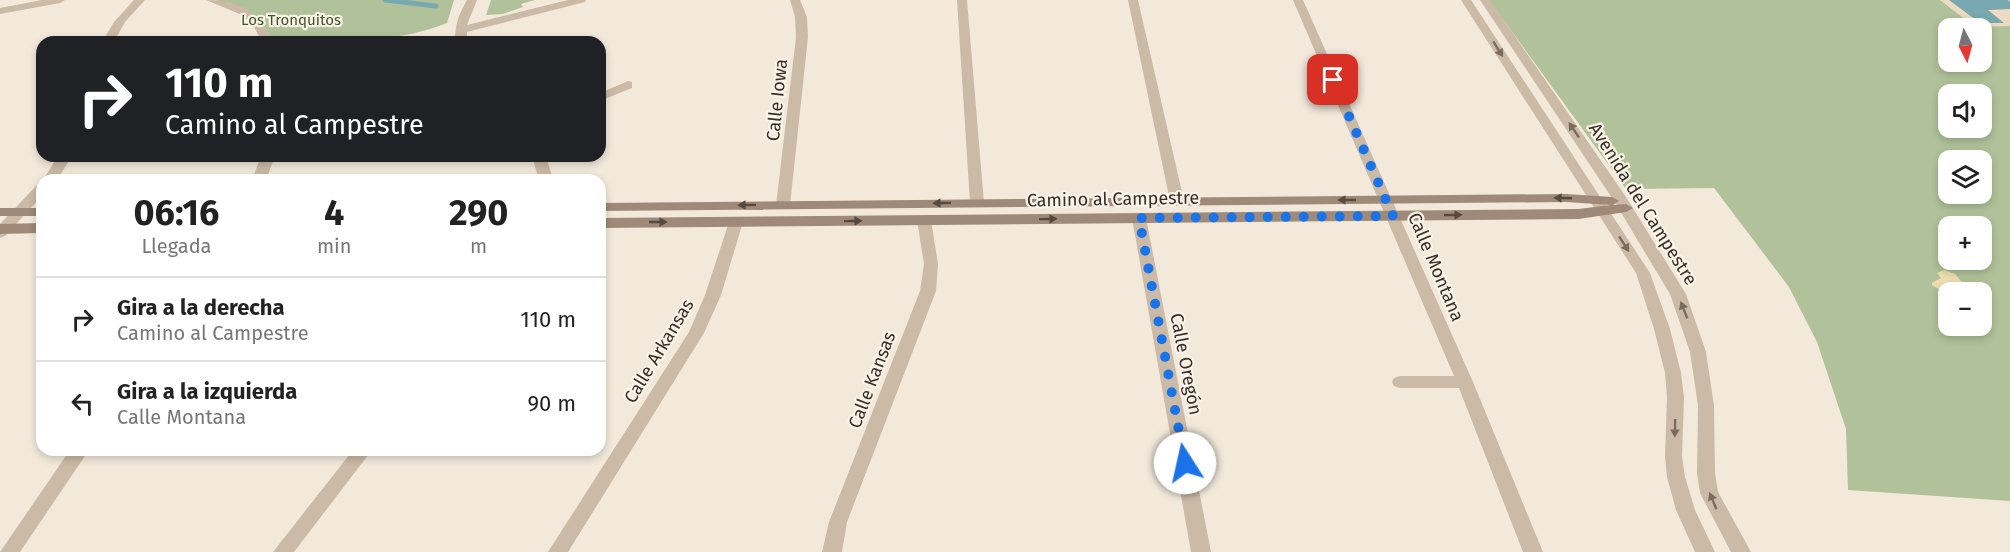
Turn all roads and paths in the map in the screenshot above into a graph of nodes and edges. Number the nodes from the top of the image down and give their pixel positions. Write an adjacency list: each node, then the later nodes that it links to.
1 (60, 0): 11 (street)
2 (140, 0): 13 (street)
3 (212, 0): 14 (street)
4 (472, 0): 12 (street)
5 (581, 0): 12 (street)
6 (795, 0): 23 (street, Calle Iowa)
7 (962, 0): 21 (street)
8 (1133, 0): 20 (street)
9 (1298, 0): 19 (street, Calle Montana)
10 (1480, 7): 22 (street, Avenida del Campestre, one-way to 10); 24 (street, Avenida del Campestre, one-way to 24)
11 (0, 11)
12 (459, 30): 15 (street)
13 (110, 36)
14 (265, 36)
15 (460, 36)
16 (628, 85): 17 (street)
17 (606, 94)
18 (36, 195): 27 (street)
19 (1386, 199): 20 (street, Camino al Campestre, one-way to 20); 24 (street, Camino al Campestre, one-way to 19); 29 (street, Calle Montana)
20 (1177, 201): 21 (street, Camino al Campestre)
21 (977, 203): 23 (street, Camino al Campestre, one-way to 23)
22 (1624, 204): 24 (street, Camino al Campestre); 47 (street, Avenida del Campestre, one-way to 22)
23 (783, 205): 25 (street, Camino al Campestre, one-way to 25)
24 (1598, 206): 29 (street, Camino al Campestre, one-way to 24); 46 (street, Avenida del Campestre, one-way to 46)
25 (606, 207)
26 (0, 212): 27 (street)
27 (20, 212): 28 (street); 35 (street)
28 (36, 212)
29 (1393, 216): 30 (street, Camino al Campestre); 37 (street, Calle Montana)
30 (1139, 218): 31 (street, Camino al Campestre, one-way to 30); 44 (street, Calle Oregón)
31 (924, 220): 32 (street, Camino al Campestre, one-way to 31); 43 (street, Calle Kansas)
32 (736, 222): 33 (street, Camino al Campestre, one-way to 32); 42 (street, Calle Arkansas)
33 (606, 223)
34 (36, 228): 35 (street)
35 (1, 230)
36 (1400, 382): 37 (street)
37 (1465, 382): 45 (street, Calle Montana)
38 (76, 456): 40 (street)
39 (358, 456): 41 (street)
40 (9, 552)
41 (283, 552)
42 (558, 552)
43 (832, 552)
44 (1202, 552)
45 (1533, 552)
46 (1705, 552)
47 (1741, 552)

